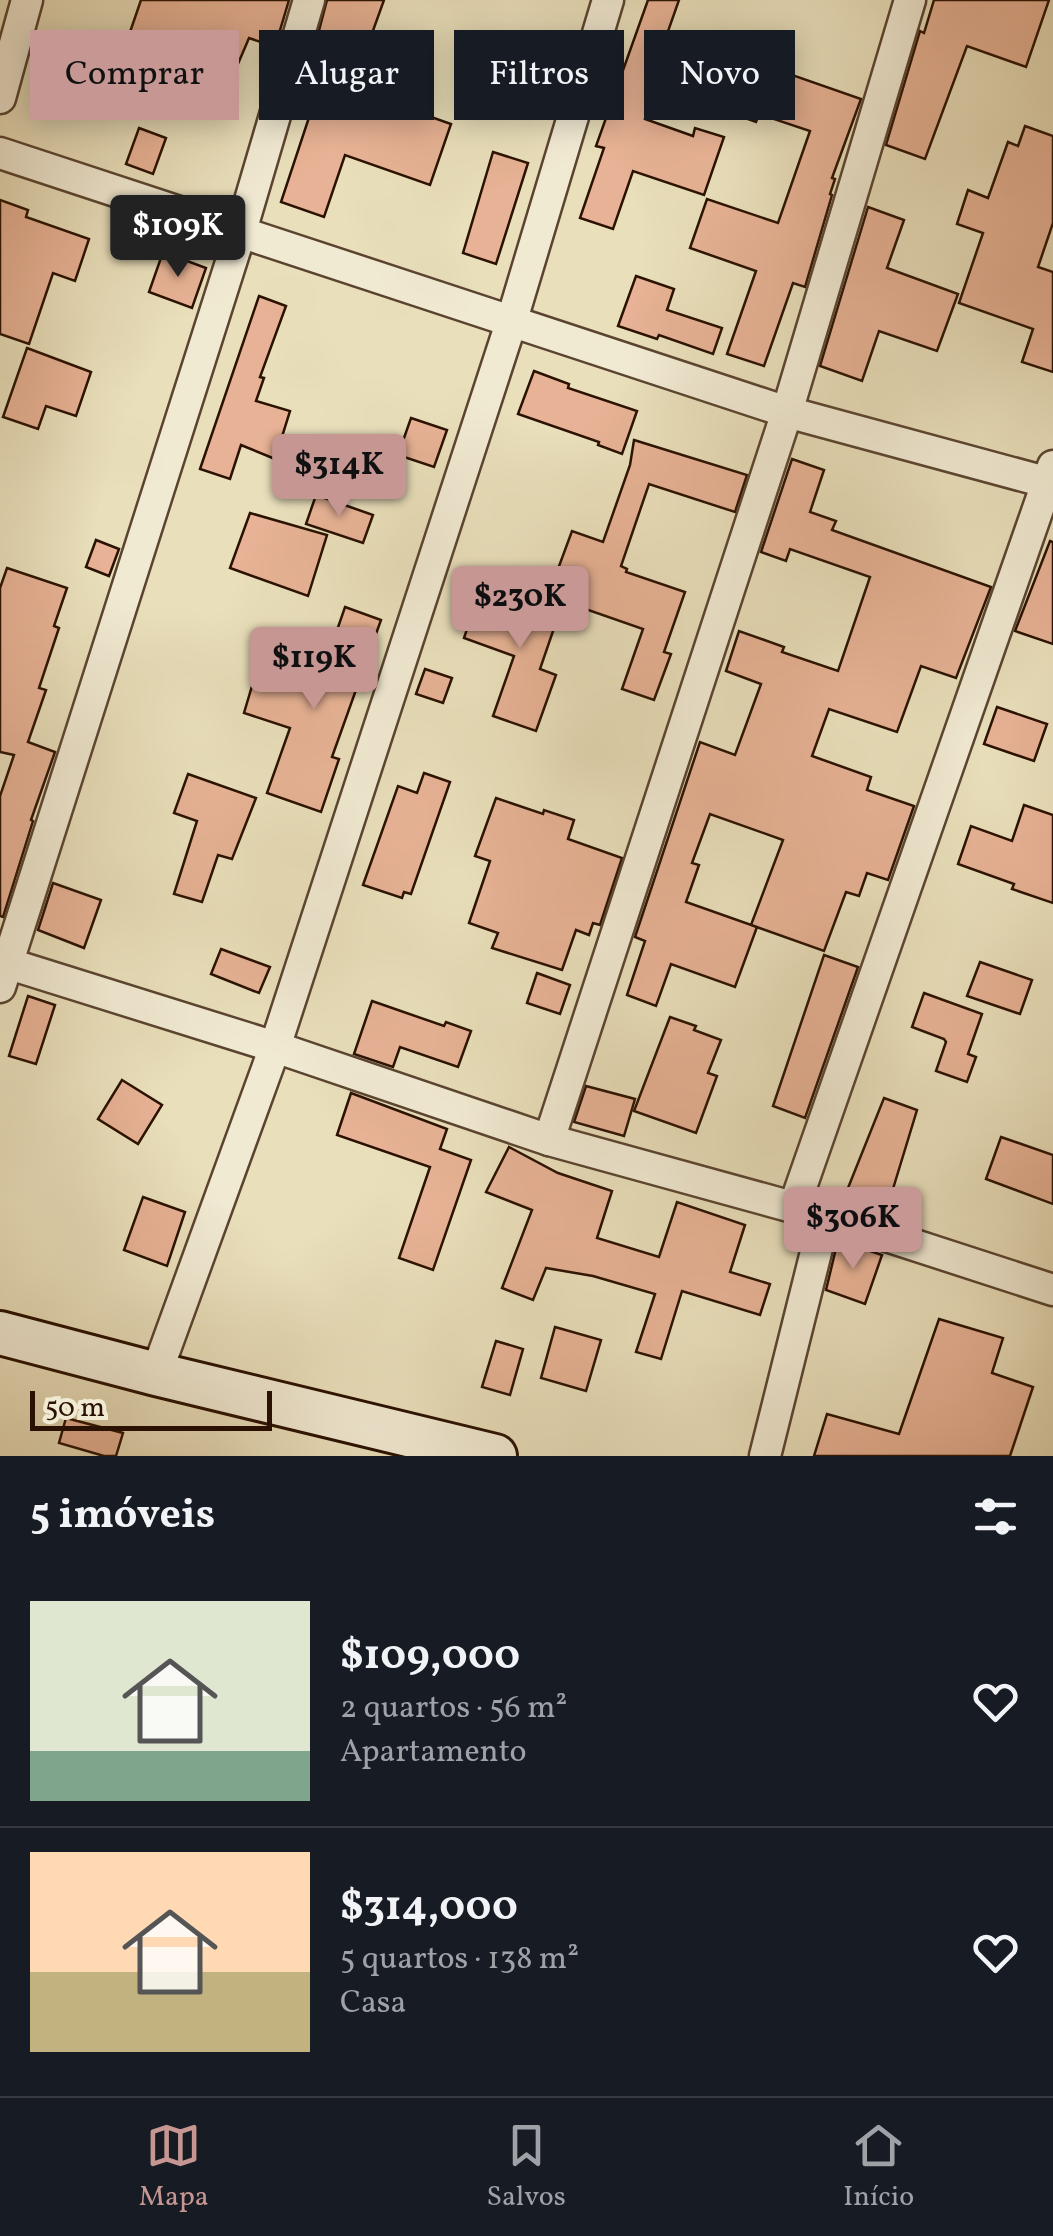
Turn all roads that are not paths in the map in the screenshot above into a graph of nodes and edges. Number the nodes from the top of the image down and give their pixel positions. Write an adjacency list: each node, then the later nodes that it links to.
1 (27, 0): 5 (street)
2 (309, 0): 7 (street)
3 (608, 0): 8 (street)
4 (910, 0): 9 (street)
5 (0, 98)
6 (0, 154): 7 (street)
7 (240, 230): 8 (street); 11 (street)
8 (511, 323): 9 (street); 12 (street)
9 (788, 412): 10 (street); 13 (street)
10 (1051, 477): 14 (street)
11 (3, 970): 12 (street)
12 (275, 1047): 13 (street); 18 (street)
13 (549, 1140): 14 (street)
14 (794, 1207): 15 (street)
15 (824, 1216): 16 (street); 20 (street)
16 (1053, 1290)
17 (0, 1333): 18 (main road)
18 (156, 1374): 19 (main road)
19 (496, 1456)
20 (765, 1456)

